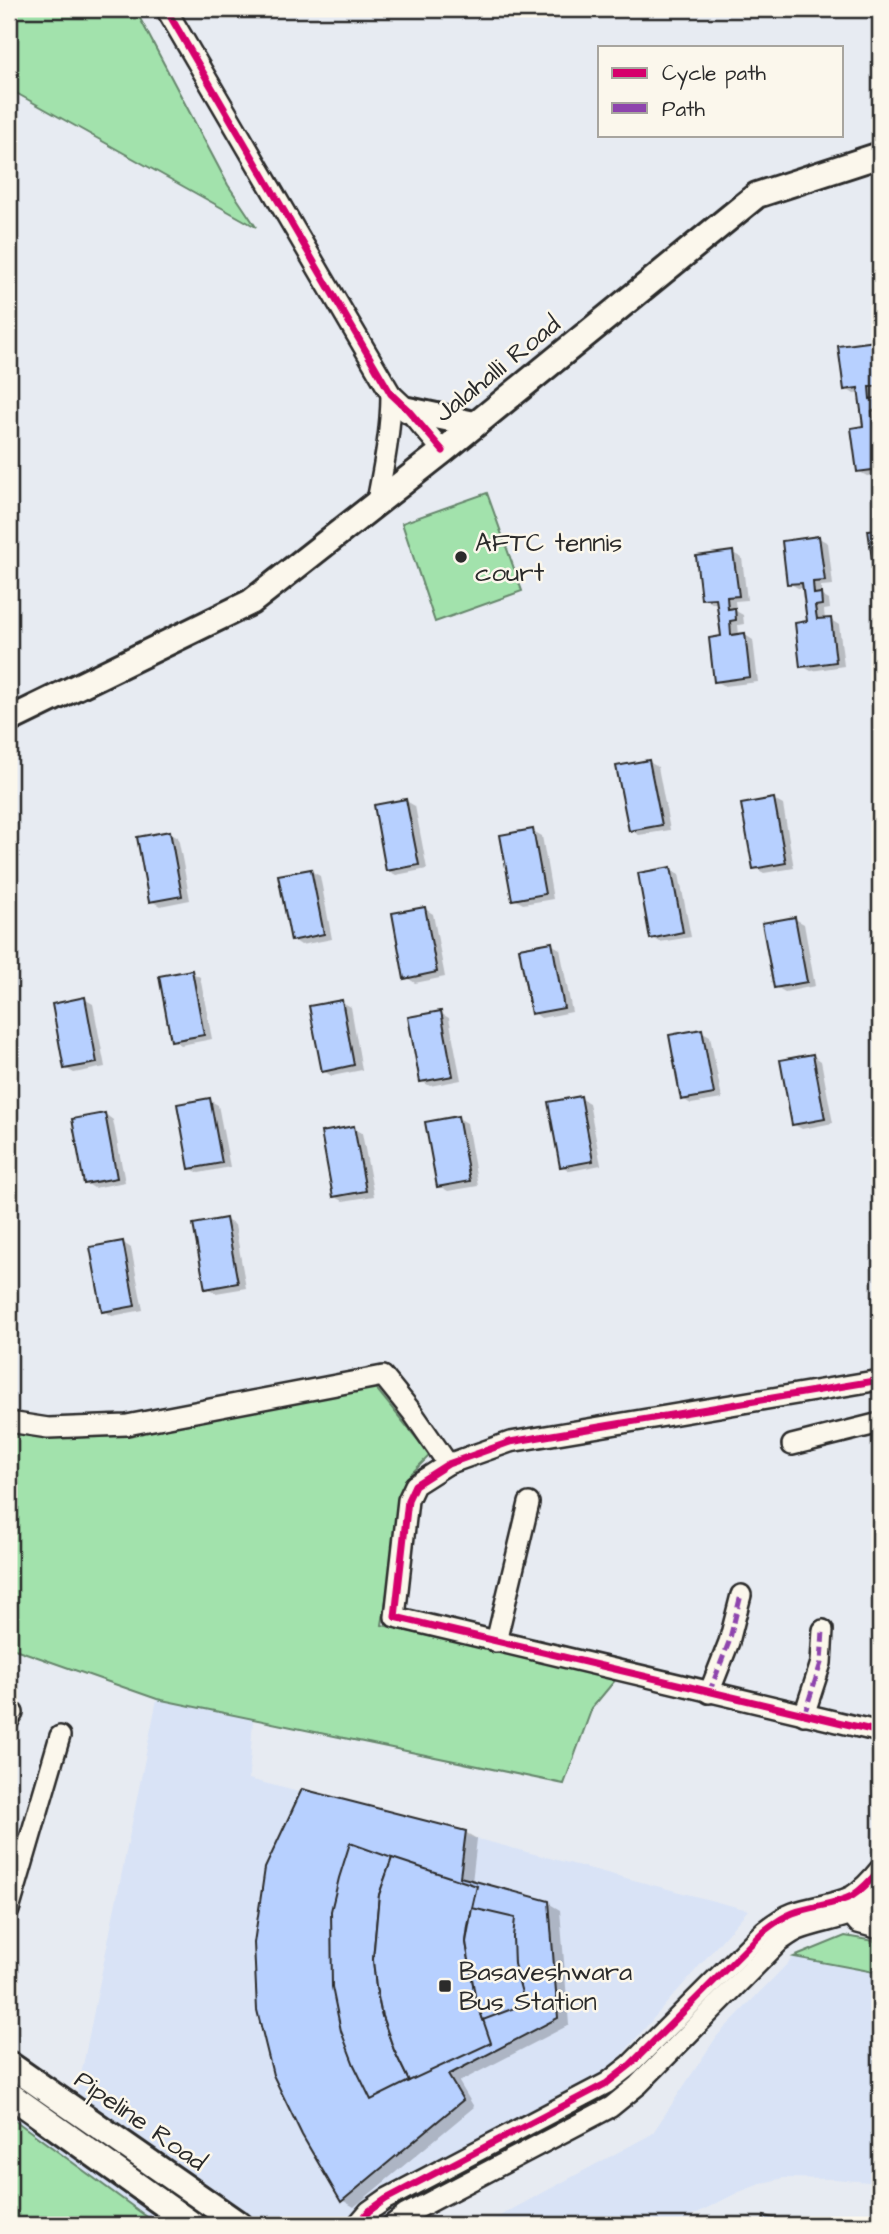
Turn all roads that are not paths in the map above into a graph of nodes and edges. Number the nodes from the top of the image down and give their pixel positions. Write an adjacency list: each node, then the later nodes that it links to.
1 (166, 9): 3 (street)
2 (880, 155): 4 (main road, Jalahalli Road)
3 (400, 402): 4 (main road); 5 (street); 6 (street)
4 (474, 424): 5 (main road, Jalahalli Road)
5 (443, 450): 6 (main road, Jalahalli Road)
6 (377, 501): 7 (main road, Jalahalli Road)
7 (9, 720)
8 (880, 1380): 12 (street)
9 (9, 1422): 12 (street)
10 (880, 1423): 11 (street)
11 (792, 1445)
12 (448, 1464): 16 (street)
13 (529, 1503): 16 (street)
14 (741, 1595): 17 (street)
15 (823, 1630): 18 (street)
16 (496, 1642): 17 (street)
17 (709, 1693): 18 (street)
18 (804, 1716): 19 (street)
19 (880, 1732)
20 (60, 1736): 24 (street)
21 (880, 1869): 23 (street)
22 (880, 1898): 23 (street)
23 (845, 1908): 25 (street); 30 (street); 31 (street)
24 (9, 1910)
25 (880, 1928)
26 (9, 2064): 29 (main road, Pipeline Road)
27 (9, 2094): 28 (main road, Pipeline Road)
28 (193, 2225)
29 (240, 2225)
30 (357, 2225)
31 (392, 2225)

